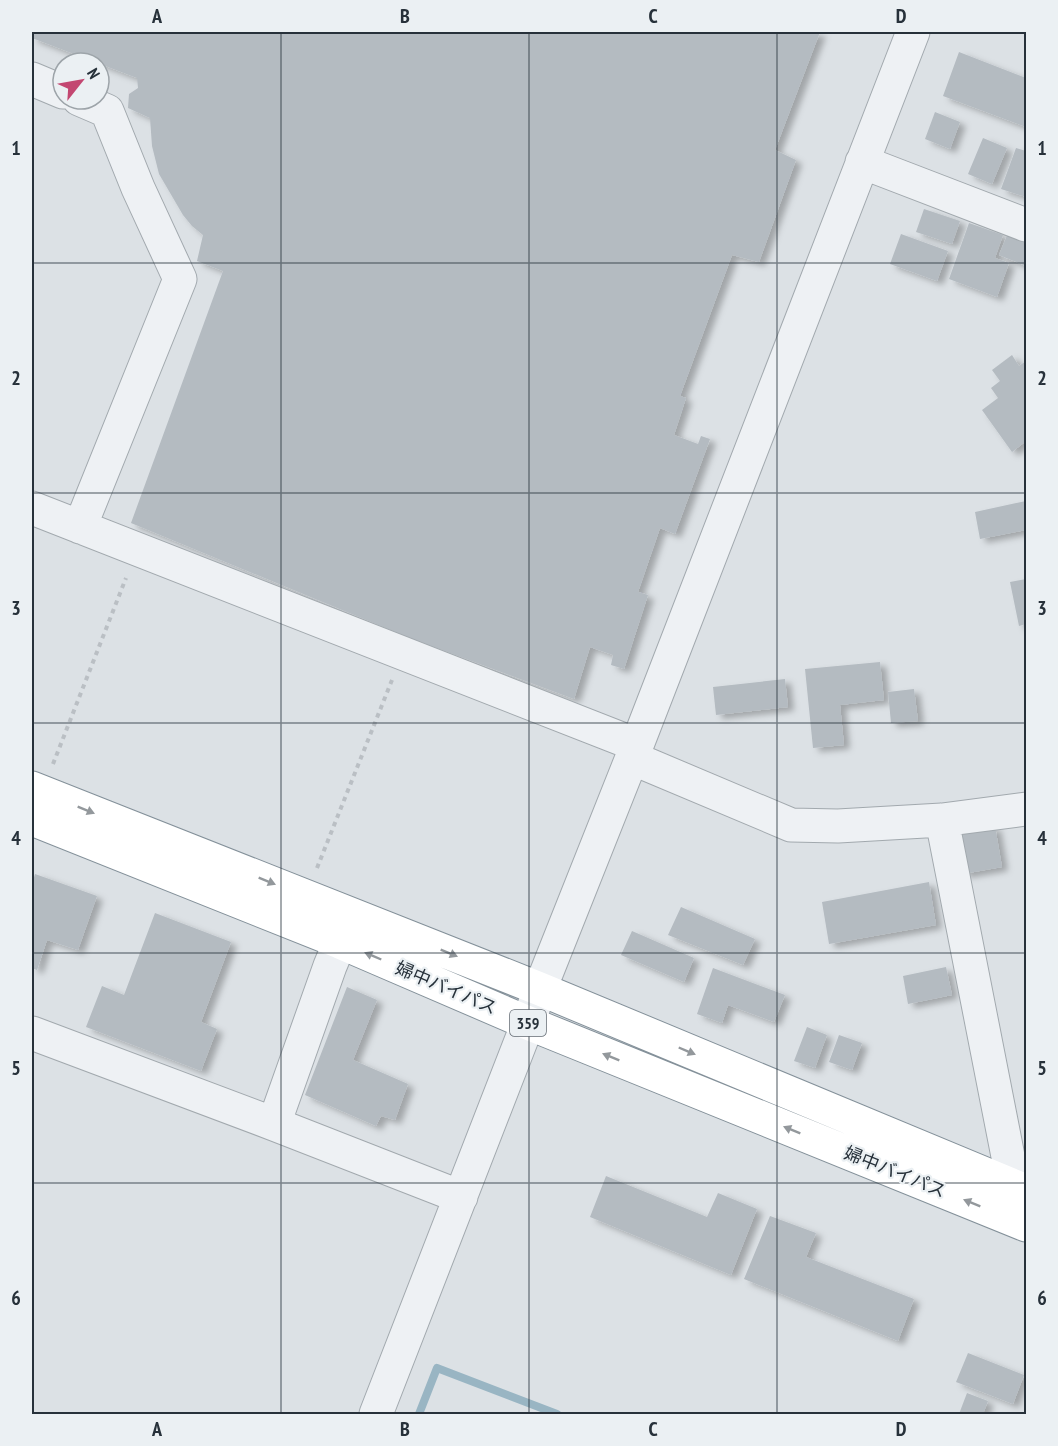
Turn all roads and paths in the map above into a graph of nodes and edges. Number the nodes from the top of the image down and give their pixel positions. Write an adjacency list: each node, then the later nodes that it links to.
1 (913, 32): 5 (street)
2 (32, 79): 3 (street)
3 (51, 87)
4 (107, 111): 8 (street)
5 (862, 162): 6 (street); 11 (street)
6 (1026, 225)
7 (32, 508): 8 (street)
8 (80, 527): 9 (street)
9 (137, 550): 10 (street); 12 (path)
10 (403, 653): 11 (street); 16 (path)
11 (634, 751): 15 (street); 18 (street)
12 (41, 780): 18 (highway, 婦中バイパス / 359, one-way to 18)
13 (1026, 808): 15 (street)
14 (32, 819): 17 (highway, 婦中バイパス / 359)
15 (942, 820): 22 (street)
16 (315, 875)
17 (340, 942): 19 (highway, 婦中バイパス / 359, one-way to 17); 21 (street)
18 (540, 989): 19 (street); 22 (highway, 婦中バイパス / 359, one-way to 22)
19 (528, 1023): 23 (street); 24 (highway, 婦中バイパス / 359, one-way to 19)
20 (32, 1033): 21 (street)
21 (274, 1124): 23 (street)
22 (1020, 1189)
23 (461, 1197): 25 (street)
24 (1026, 1228)
25 (376, 1414)

